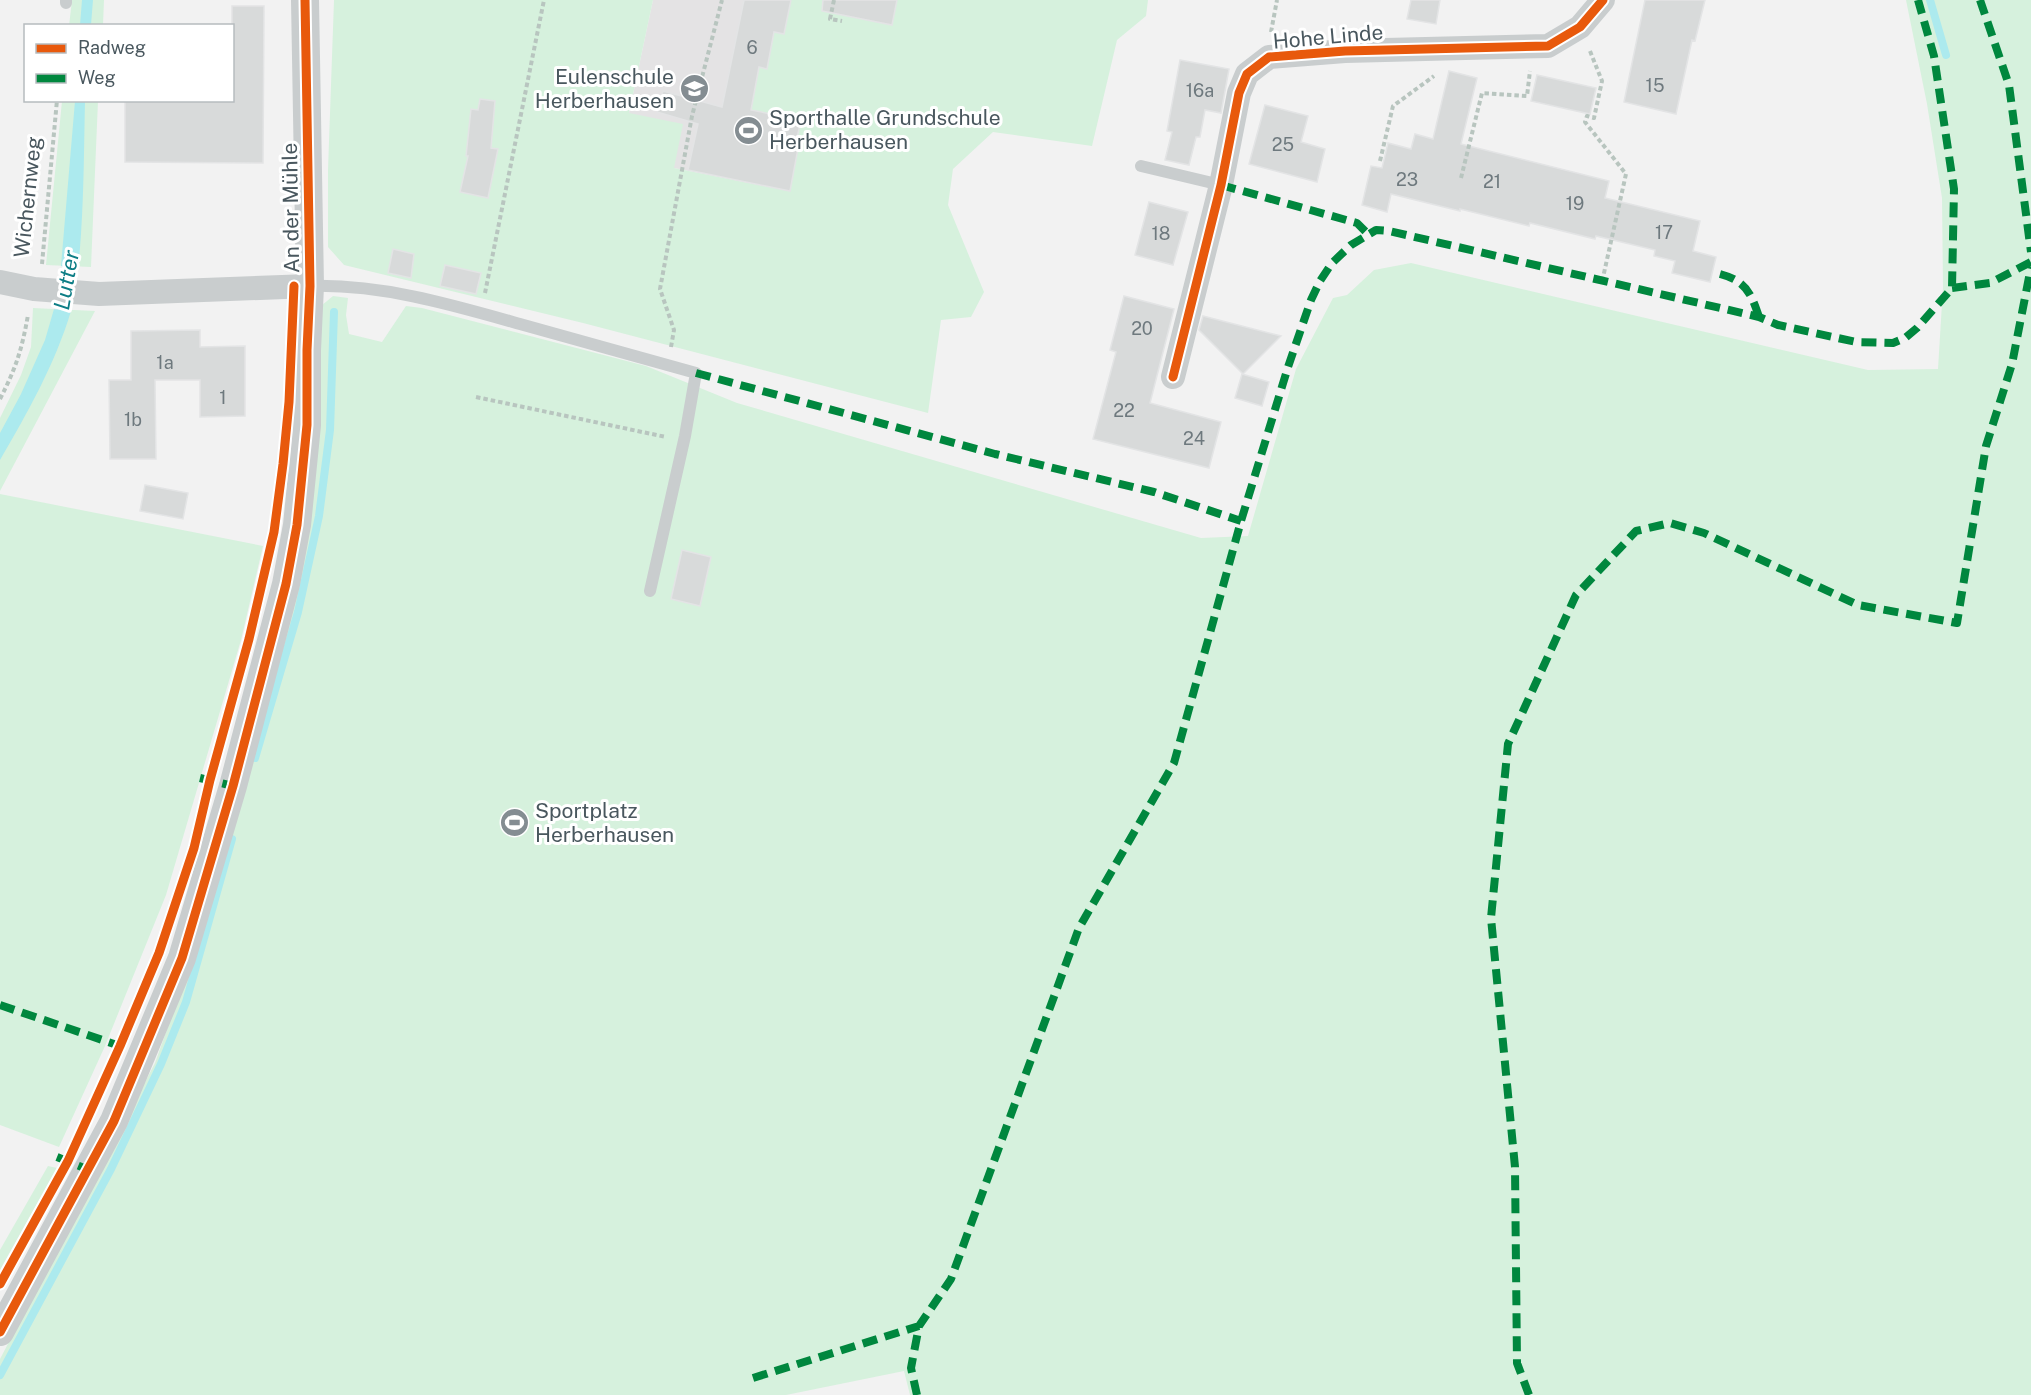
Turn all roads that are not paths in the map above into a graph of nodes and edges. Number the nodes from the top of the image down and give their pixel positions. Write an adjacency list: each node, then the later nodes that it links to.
1 (305, 0): 6 (street, An der Mühle)
2 (1603, 0): 4 (street, Hohe Linde)
3 (1141, 166): 4 (lane)
4 (1221, 185): 7 (street, Hohe Linde)
5 (0, 282): 6 (street)
6 (310, 286): 8 (lane); 9 (street, An der Mühle)
7 (1173, 377)
8 (650, 591)
9 (0, 1332)

